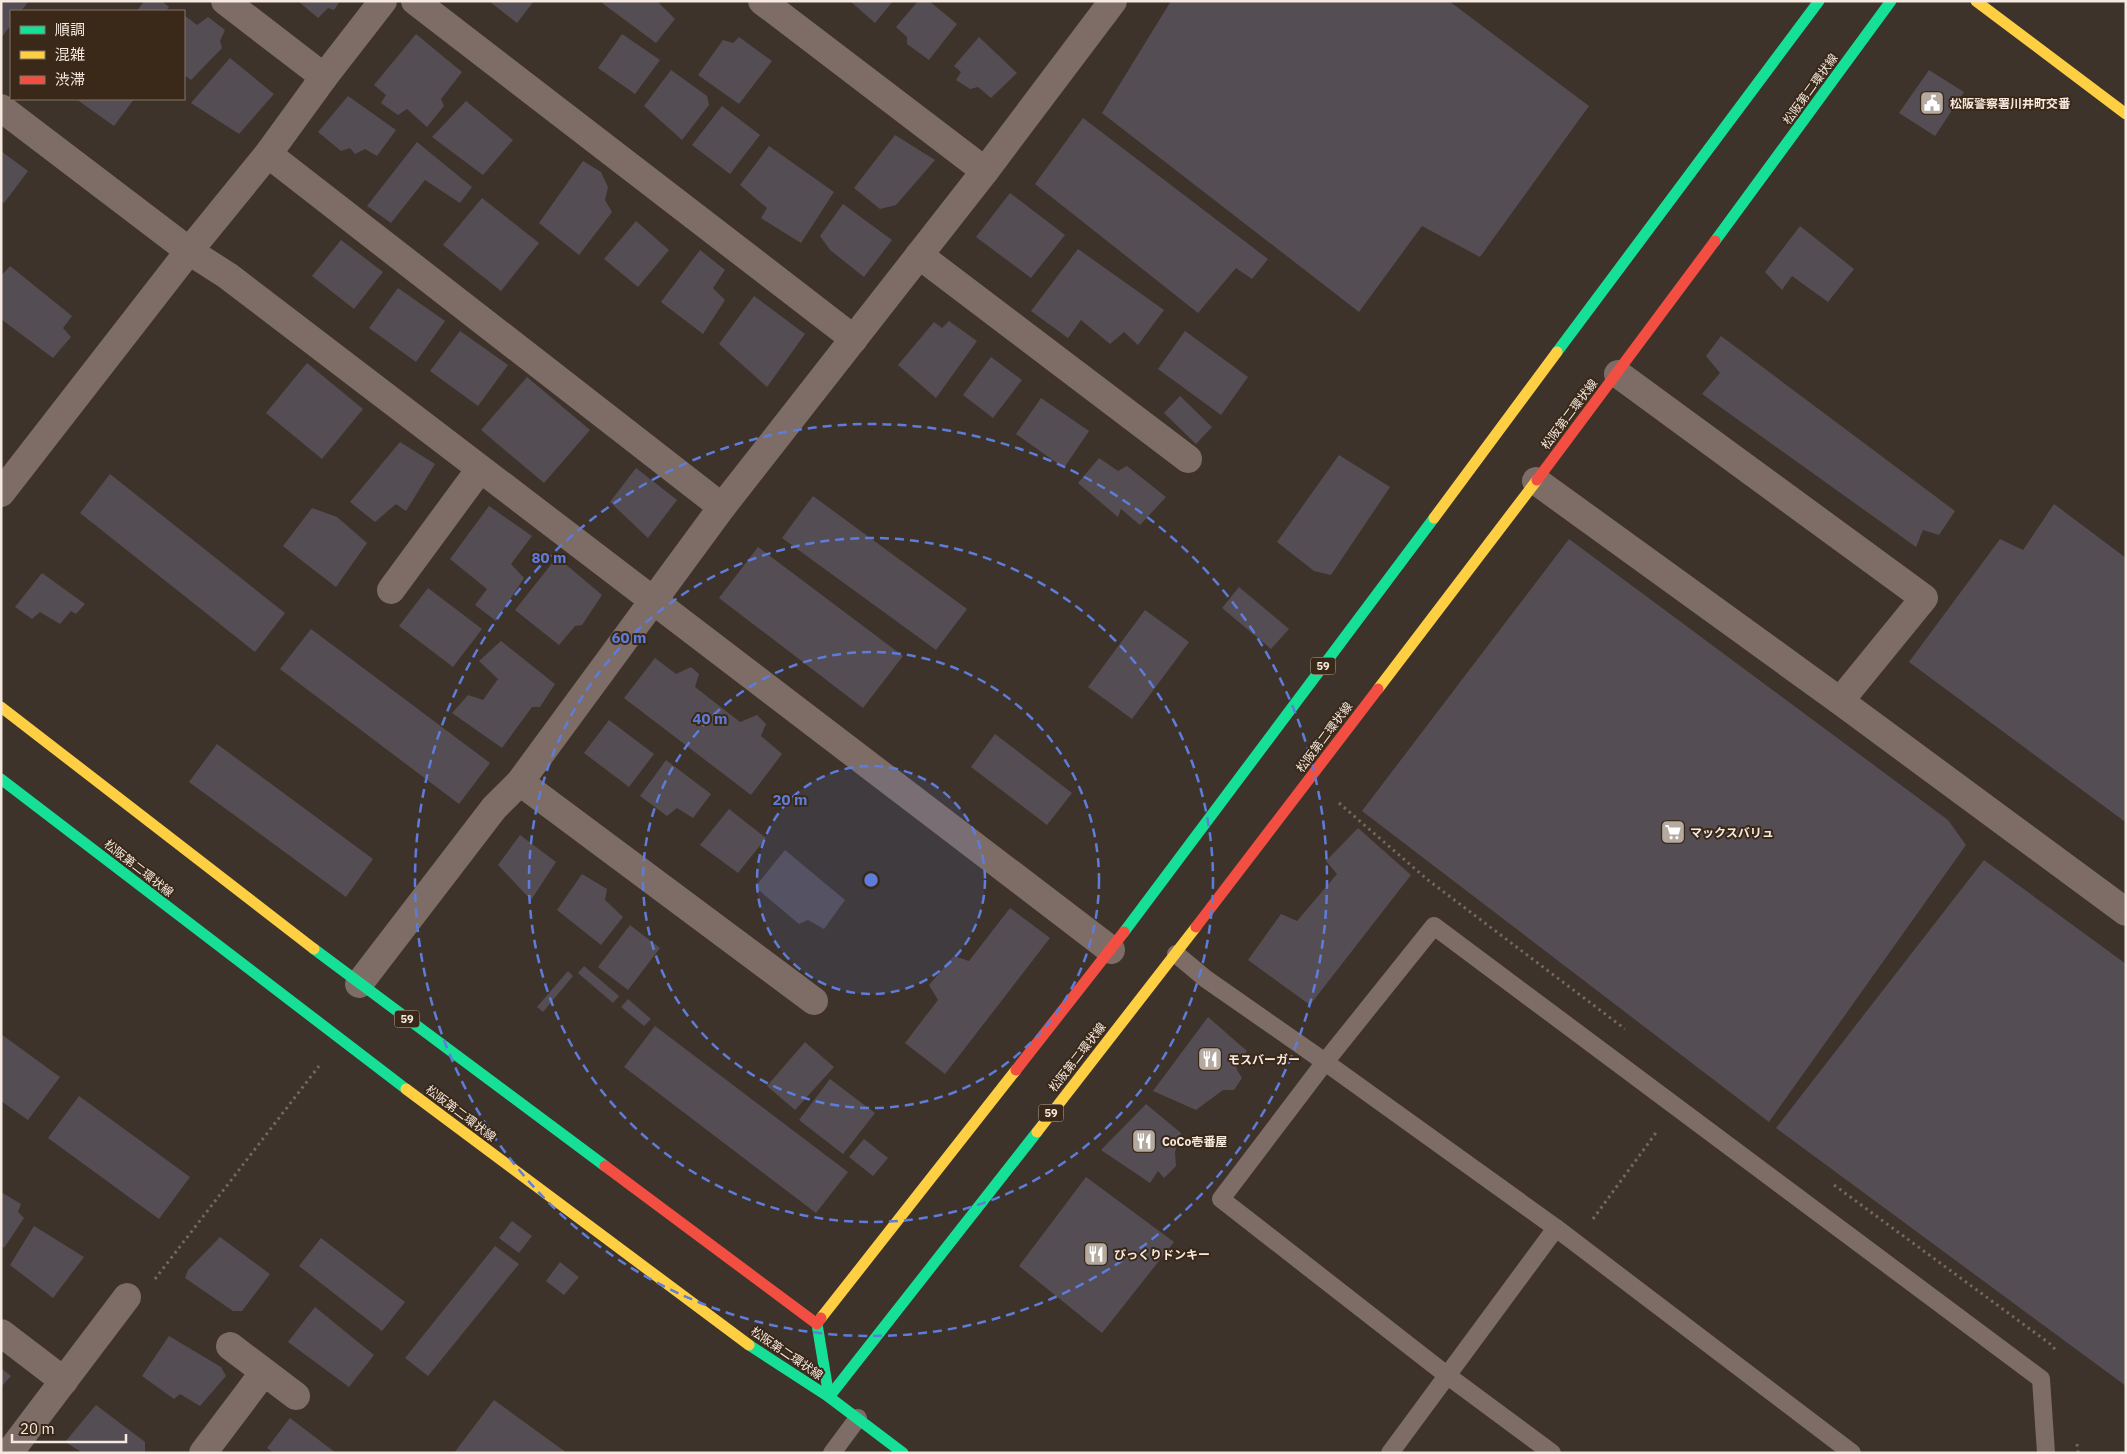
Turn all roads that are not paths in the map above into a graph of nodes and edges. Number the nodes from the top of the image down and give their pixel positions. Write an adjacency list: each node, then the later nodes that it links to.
1 (225, 1): 9 (street)
2 (383, 1): 9 (street)
3 (415, 1): 16 (street)
4 (762, 1): 13 (street)
5 (1112, 1): 13 (street)
6 (1819, 1): 30 (main road, 59)
7 (1891, 1): 17 (main road, 松阪第二環状線 / 59)
8 (1976, 1): 11 (main road)
9 (324, 77): 12 (street)
10 (1, 108): 14 (street)
11 (2126, 114)
12 (268, 154): 14 (street); 22 (street)
13 (985, 171): 15 (street)
14 (189, 251): 19 (street); 21 (street)
15 (919, 255): 16 (street); 18 (street)
16 (854, 339): 22 (street)
17 (1618, 374): 20 (main road, 松阪第二環状線 / 59); 25 (street)
18 (1188, 460)
19 (480, 469): 23 (street); 24 (street)
20 (1536, 481): 25 (street); 31 (main road, 松阪第二環状線 / 59)
21 (1, 493)
22 (722, 507): 24 (street)
23 (391, 590)
24 (653, 602): 28 (street); 30 (street)
25 (1840, 701): 29 (street)
26 (1, 707): 32 (main road, 59)
27 (1, 779): 44 (main road, 松阪第二環状線)
28 (520, 782): 32 (street); 33 (street)
29 (2126, 912)
30 (1111, 950): 37 (main road, 59)
31 (1176, 954): 34 (lane); 44 (main road, 松阪第二環状線 / 59)
32 (359, 984): 37 (main road, 59)
33 (814, 1001)
34 (1325, 1062): 35 (lane); 41 (lane); 53 (lane)
35 (1556, 1228): 41 (lane); 52 (lane)
36 (127, 1297): 42 (street)
37 (817, 1324): 44 (main road)
38 (1, 1334): 42 (street)
39 (230, 1346): 40 (street)
40 (264, 1372): 43 (street); 47 (street)
41 (1448, 1376): 50 (lane); 51 (lane)
42 (64, 1381): 46 (street)
43 (296, 1396)
44 (829, 1397): 45 (main road)
45 (858, 1418): 48 (lane); 49 (main road)
46 (8, 1453)
47 (203, 1453)
48 (832, 1453)
49 (903, 1453)
50 (1390, 1453)
51 (1552, 1453)
52 (1852, 1453)
53 (2046, 1453)

